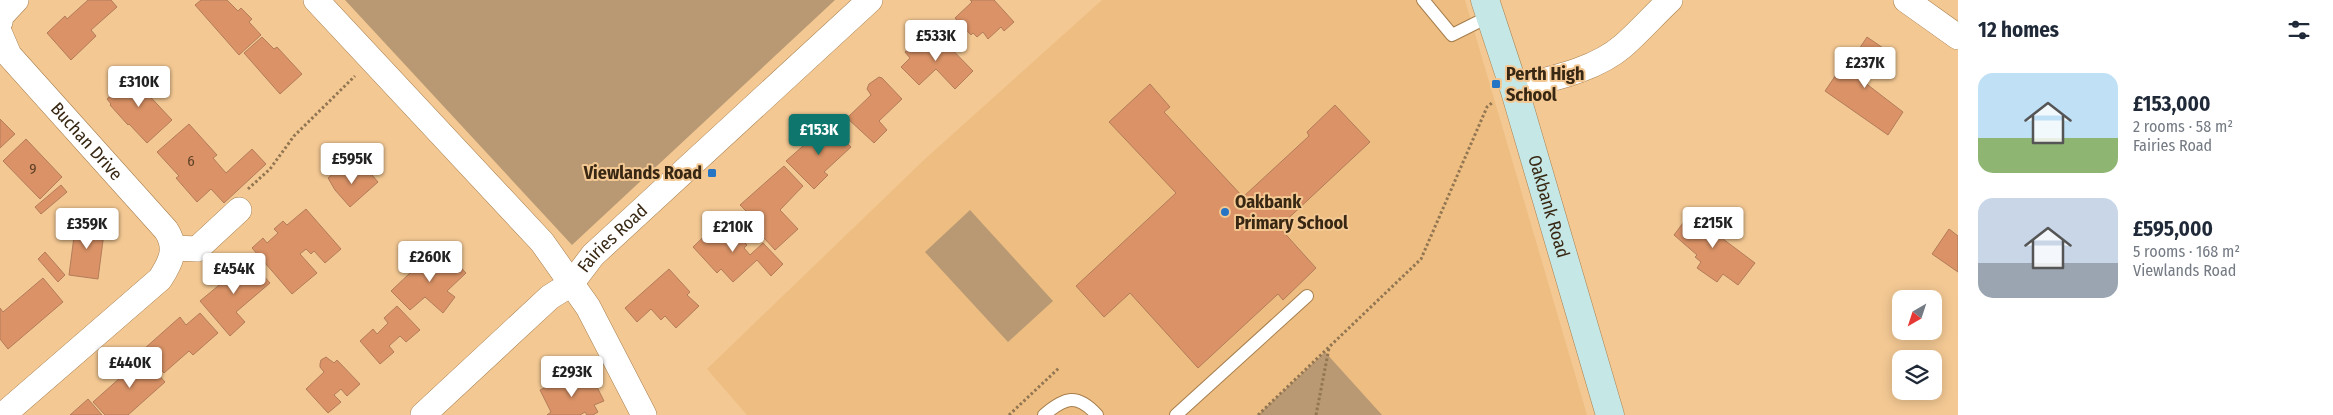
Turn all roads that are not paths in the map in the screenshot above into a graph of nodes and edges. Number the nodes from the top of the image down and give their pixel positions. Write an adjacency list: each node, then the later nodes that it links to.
1 (16, 0): 8 (street)
2 (316, 0): 14 (street)
3 (870, 0): 14 (street, Fairies Road)
4 (1423, 0): 7 (lane)
5 (1670, 0): 11 (street)
6 (1906, 0): 10 (street)
7 (1488, 8): 11 (street, Oakbank Road)
8 (0, 22)
9 (0, 34): 13 (street, Buchan Drive)
10 (1958, 37)
11 (1514, 88): 22 (street, Oakbank Road)
12 (239, 210): 13 (street)
13 (174, 248): 16 (street)
14 (571, 284): 17 (street, Fairies Road); 18 (street)
15 (1306, 296): 21 (lane)
16 (3, 415)
17 (423, 415)
18 (644, 415)
19 (1044, 415): 20 (lane)
20 (1097, 415)
21 (1176, 415)
22 (1610, 415)

